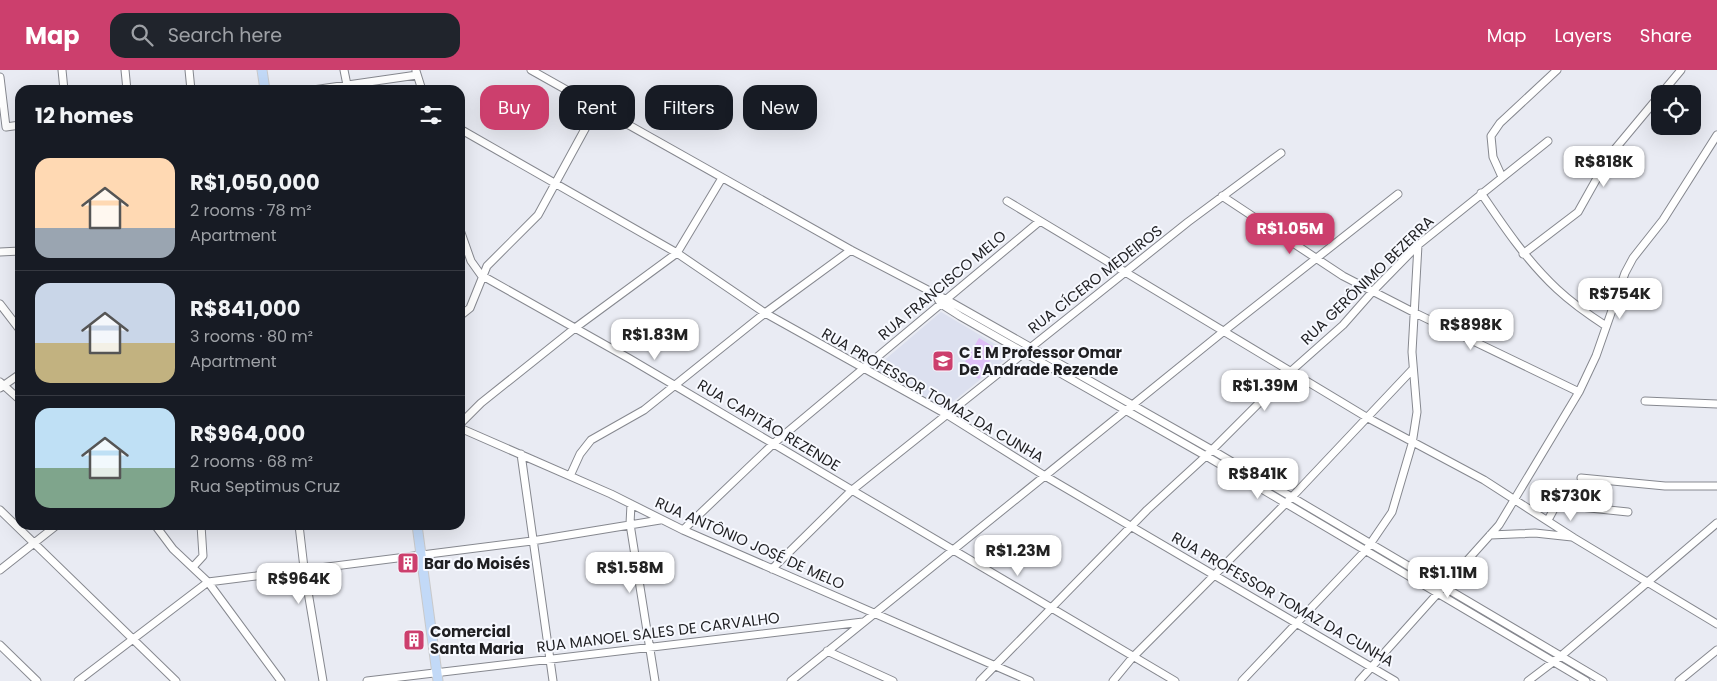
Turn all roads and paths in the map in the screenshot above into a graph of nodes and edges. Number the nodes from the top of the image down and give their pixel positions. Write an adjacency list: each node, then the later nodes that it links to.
1 (62, 70): 11 (street)
2 (125, 70): 12 (street)
3 (189, 70): 13 (street)
4 (262, 70): 14 (main road)
5 (344, 70): 15 (street)
6 (531, 70): 18 (street)
7 (1557, 70): 28 (street)
8 (1681, 70): 19 (street)
9 (417, 72): 16 (street); 17 (street)
10 (0, 78): 21 (street)
11 (64, 85)
12 (126, 85)
13 (190, 85)
14 (264, 85)
15 (348, 85)
16 (357, 85)
17 (421, 85)
18 (559, 85)
19 (1668, 85)
20 (1651, 105): 42 (street)
21 (15, 126)
22 (635, 128): 29 (street)
23 (584, 130): 30 (street)
24 (465, 131): 30 (street, RUA PROFESSOR TOMAZ DA CUNHA)
25 (1717, 135): 53 (street)
26 (1548, 141): 28 (street, RUA GERÔNIMO BEZERRA)
27 (1281, 153): 33 (street, RUA CÍCERO MEDEIROS)
28 (1502, 177): 31 (street, RUA GERÔNIMO BEZERRA)
29 (722, 178): 38 (street); 41 (street)
30 (556, 182): 41 (street, RUA PROFESSOR TOMAZ DA CUNHA); 45 (street)
31 (1481, 193): 37 (street, RUA GERÔNIMO BEZERRA); 42 (street)
32 (1398, 194): 43 (street)
33 (1222, 196): 43 (street); 44 (street, RUA CÍCERO MEDEIROS)
34 (1007, 201): 35 (street)
35 (1040, 221): 44 (street); 47 (street, RUA FRANCISCO MELO)
36 (465, 244): 45 (street)
37 (1418, 245): 46 (street, RUA GERÔNIMO BEZERRA); 51 (street)
38 (851, 250): 47 (street); 50 (street)
39 (15, 251): 40 (street)
40 (0, 252)
41 (677, 252): 50 (street, RUA PROFESSOR TOMAZ DA CUNHA); 54 (street)
42 (1524, 254): 53 (street)
43 (1316, 259): 46 (street); 55 (street)
44 (1126, 273): 55 (street); 56 (street, RUA CÍCERO MEDEIROS)
45 (481, 275): 49 (street); 54 (street, RUA CAPITÃO REZENDE)
46 (1373, 291): 51 (street); 59 (street, RUA GERÔNIMO BEZERRA)
47 (944, 302): 56 (street); 57 (street, RUA FRANCISCO MELO)
48 (0, 304): 52 (street)
49 (465, 312)
50 (765, 313): 57 (street, RUA PROFESSOR TOMAZ DA CUNHA); 62 (street)
51 (1415, 313): 58 (street); 63 (street)
52 (15, 324)
53 (1606, 326): 63 (street)
54 (575, 328): 62 (street, RUA CAPITÃO REZENDE); 71 (street)
55 (1224, 331): 59 (street); 67 (street)
56 (1027, 351): 67 (street); 68 (street); 69 (street, RUA CÍCERO MEDEIROS)
57 (864, 370): 69 (street, RUA PROFESSOR TOMAZ DA CUNHA); 73 (street, RUA FRANCISCO MELO)
58 (1412, 370): 70 (street); 74 (street)
59 (1290, 372): 70 (street); 75 (street, RUA GERÔNIMO BEZERRA)
60 (15, 377): 61 (street)
61 (1, 385): 64 (street)
62 (675, 386): 73 (street, RUA CAPITÃO REZENDE); 78 (street)
63 (1579, 392): 84 (street)
64 (15, 396)
65 (1646, 401): 66 (street)
66 (1717, 404)
67 (1132, 406): 68 (street); 75 (street)
68 (1125, 411): 77 (street); 79 (street)
69 (946, 414): 79 (street, RUA PROFESSOR TOMAZ DA CUNHA); 82 (street, RUA CÍCERO MEDEIROS)
70 (1368, 418): 74 (street); 83 (street)
71 (465, 421)
72 (465, 428): 76 (street, RUA ANTÔNIO JOSÉ DE MELO)
73 (773, 444): 82 (street, RUA CAPITÃO REZENDE); 101 (street, RUA FRANCISCO MELO)
74 (1412, 444): 84 (street); 106 (street)
75 (1212, 450): 77 (street, RUA GERÔNIMO BEZERRA); 83 (street)
76 (521, 454): 78 (street, RUA ANTÔNIO JOSÉ DE MELO); 104 (street)
77 (1206, 456): 86 (street); 94 (street, RUA GERÔNIMO BEZERRA)
78 (570, 476): 85 (street, RUA ANTÔNIO JOSÉ DE MELO)
79 (1045, 476): 94 (street, RUA PROFESSOR TOMAZ DA CUNHA); 108 (street)
80 (1581, 478): 81 (street)
81 (1717, 486)
82 (851, 491): 108 (street, RUA CAPITÃO REZENDE); 112 (street, RUA CÍCERO MEDEIROS)
83 (1292, 497): 86 (street); 106 (street)
84 (1514, 499): 90 (street); 102 (street)
85 (631, 504): 89 (street, RUA ANTÔNIO JOSÉ DE MELO); 92 (street)
86 (1285, 504): 107 (street); 114 (street)
87 (0, 510): 93 (street)
88 (1628, 512): 90 (street)
89 (661, 520): 92 (street); 101 (street, RUA ANTÔNIO JOSÉ DE MELO)
90 (1548, 520): 103 (street)
91 (1717, 523): 115 (street)
92 (630, 524): 104 (street); 126 (street)
93 (15, 525)
94 (1132, 526): 114 (street, RUA PROFESSOR TOMAZ DA CUNHA); 119 (street, RUA GERÔNIMO BEZERRA)
95 (21, 530): 105 (street)
96 (51, 530): 105 (street)
97 (159, 530): 110 (street)
98 (201, 530): 110 (street)
99 (300, 530): 111 (street)
100 (418, 530): 109 (main road)
101 (683, 530): 112 (street, RUA ANTÔNIO JOSÉ DE MELO)
102 (1490, 535): 103 (street); 117 (street)
103 (1574, 538): 115 (street)
104 (532, 540): 109 (street); 130 (street)
105 (34, 543): 113 (street); 124 (street)
106 (1372, 544): 107 (street); 117 (street)
107 (1366, 550): 118 (street); 122 (street)
108 (952, 551): 119 (street, RUA CAPITÃO REZENDE); 120 (street)
109 (421, 554): 111 (street); 135 (main road)
110 (193, 567): 116 (street)
111 (304, 568): 116 (street); 141 (street)
112 (772, 569): 120 (street, RUA ANTÔNIO JOSÉ DE MELO)
113 (0, 570)
114 (1213, 574): 122 (street, RUA PROFESSOR TOMAZ DA CUNHA); 131 (street)
115 (1646, 581): 123 (street); 129 (street)
116 (208, 582): 124 (street); 140 (street)
117 (1444, 587): 118 (street); 129 (street)
118 (1439, 593): 132 (street); 134 (street)
119 (1049, 609): 131 (street, RUA CAPITÃO REZENDE); 133 (street, RUA GERÔNIMO BEZERRA)
120 (874, 614): 121 (street); 133 (street, RUA ANTÔNIO JOSÉ DE MELO)
121 (863, 622): 126 (street, RUA MANOEL SALES DE CARVALHO); 128 (street)
122 (1295, 623): 134 (street, RUA PROFESSOR TOMAZ DA CUNHA); 151 (street)
123 (1717, 624)
124 (134, 638): 138 (street); 139 (street)
125 (0, 646): 137 (street)
126 (649, 648): 130 (street, RUA MANOEL SALES DE CARVALHO); 144 (street)
127 (1717, 650): 157 (street)
128 (827, 652): 136 (street); 146 (street)
129 (1561, 656): 132 (street); 156 (street)
130 (550, 658): 135 (street, RUA MANOEL SALES DE CARVALHO); 143 (street)
131 (1132, 658): 149 (street); 150 (street, RUA CAPITÃO REZENDE)
132 (1553, 661): 154 (street); 155 (street)
133 (996, 666): 147 (street, RUA GERÔNIMO BEZERRA); 148 (street, RUA ANTÔNIO JOSÉ DE MELO)
134 (1372, 667): 152 (street); 153 (street, RUA PROFESSOR TOMAZ DA CUNHA)
135 (438, 677): 142 (street, RUA MANOEL SALES DE CARVALHO)
136 (794, 678): 145 (street)
137 (37, 681)
138 (78, 681)
139 (176, 681)
140 (281, 681)
141 (323, 681)
142 (367, 681)
143 (553, 681)
144 (655, 681)
145 (805, 681)
146 (893, 681)
147 (980, 681)
148 (1030, 681)
149 (1113, 681)
150 (1174, 681)
151 (1242, 681)
152 (1359, 681)
153 (1395, 681)
154 (1528, 681)
155 (1586, 681)
156 (1603, 681)
157 (1679, 681)

